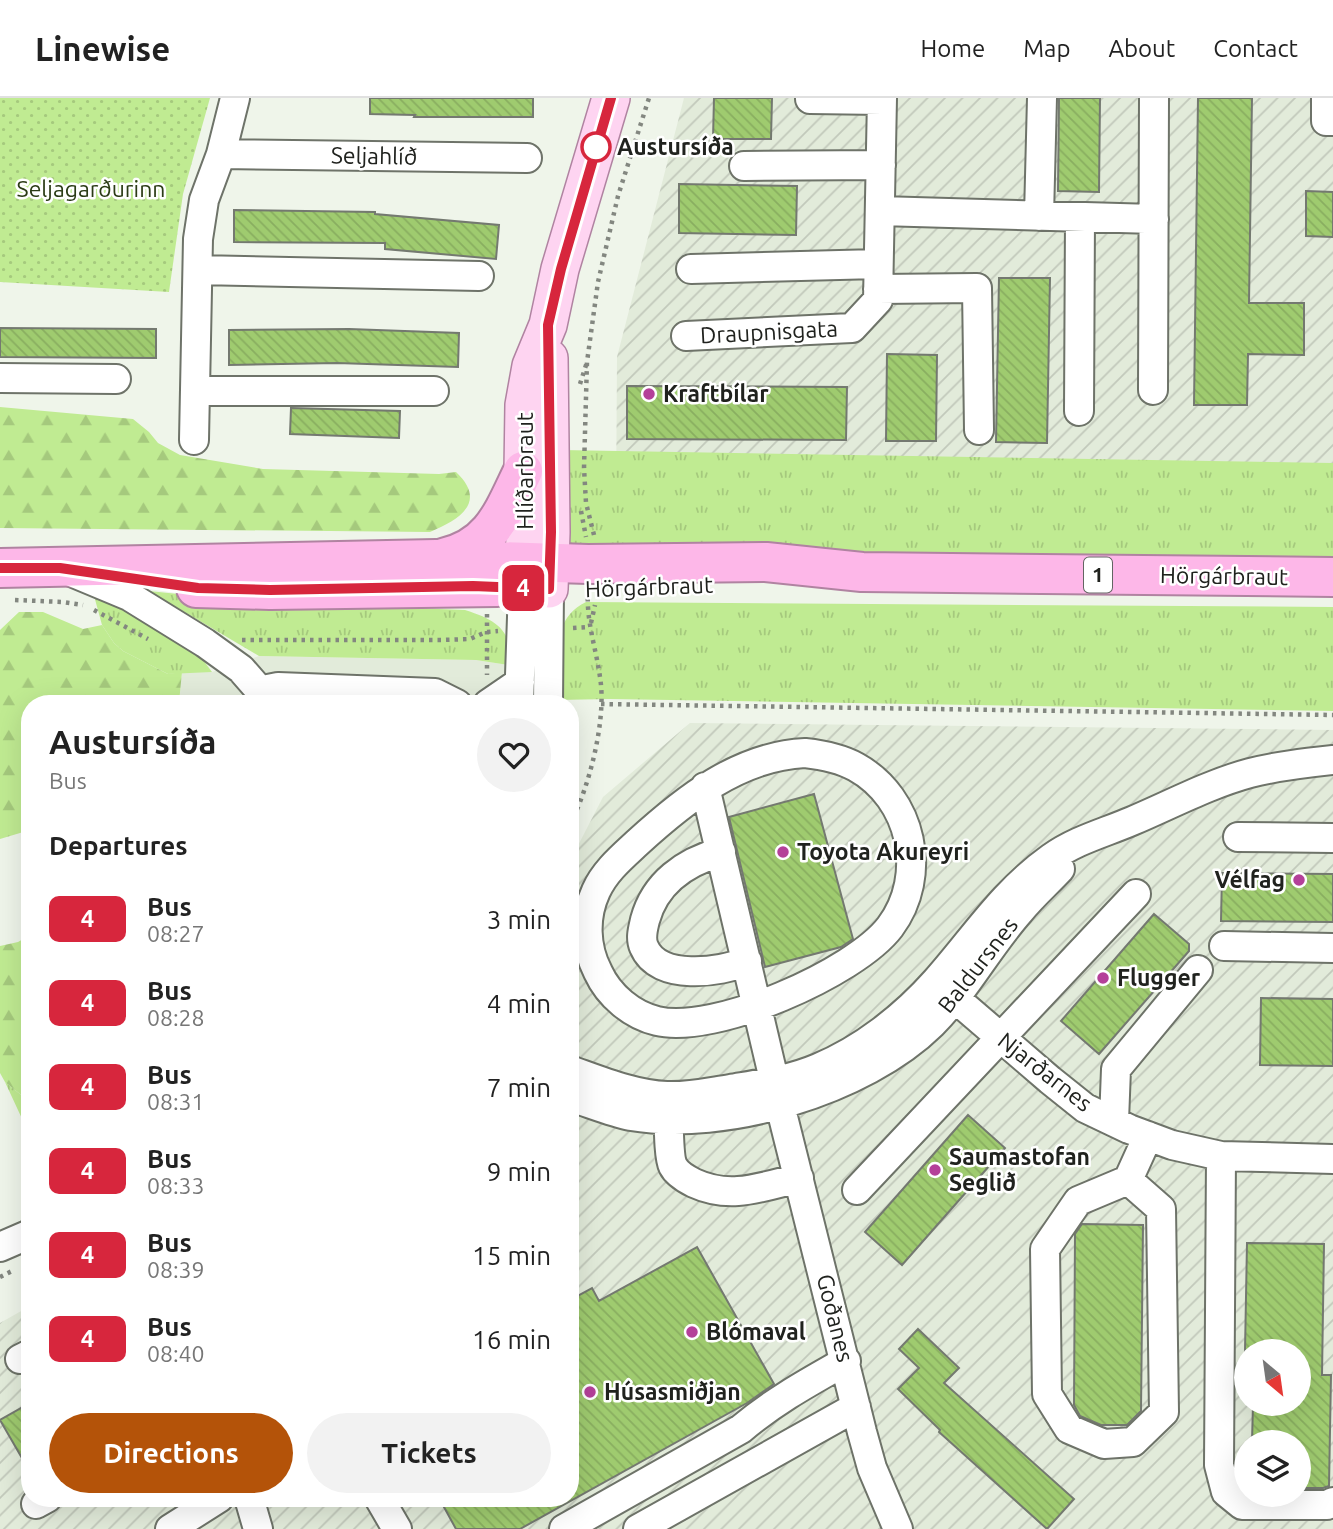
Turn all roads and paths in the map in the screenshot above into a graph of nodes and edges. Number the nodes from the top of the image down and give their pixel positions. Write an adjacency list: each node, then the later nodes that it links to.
1 (236, 98): 10 (street)
2 (611, 98): 22 (main road, Hlíðarbraut)
3 (649, 98): 34 (path)
4 (1042, 98): 15 (street)
5 (1154, 98): 17 (street)
6 (1326, 98): 9 (street)
7 (810, 99): 8 (street)
8 (882, 99): 12 (street, Draupnisgata)
9 (1333, 121)
10 (221, 154): 11 (street, Seljahlíð); 19 (street)
11 (527, 158)
12 (881, 165): 13 (street); 14 (street, Draupnisgata)
13 (744, 166)
14 (880, 211): 15 (street); 21 (street, Draupnisgata)
15 (1039, 216): 16 (street)
16 (1080, 217): 17 (street); 29 (street)
17 (1154, 219): 26 (street)
18 (691, 269): 21 (street)
19 (198, 270): 20 (street); 27 (street)
20 (479, 276)
21 (878, 277): 23 (street, Draupnisgata); 30 (street)
22 (548, 325): 32 (main road, Hlíðarbraut); 39 (main road, Hlíðarbraut)
23 (686, 336)
24 (0, 378): 25 (street)
25 (116, 379)
26 (1153, 390)
27 (195, 391): 28 (street); 31 (street)
28 (434, 391)
29 (1079, 411)
30 (979, 430)
31 (194, 440)
32 (523, 471): 36 (highway); 39 (main road, Hlíðarbraut)
33 (585, 531): 34 (path)
34 (593, 532): 35 (path)
35 (595, 542)
36 (436, 559): 37 (highway, Hörgárbraut / 1); 39 (highway, Hörgárbraut / 1)
37 (60, 568): 38 (highway, Hörgárbraut / 1); 39 (highway, Hörgárbraut / 1); 47 (street)
38 (3, 576): 46 (path)
39 (537, 576): 40 (highway, Hörgárbraut / 1); 48 (street, Hlíðarbraut); 53 (street, Hlíðarbraut)
40 (1333, 577)
41 (587, 604): 43 (path)
42 (595, 605): 43 (path)
43 (589, 627): 54 (path)
44 (511, 631): 45 (path)
45 (486, 632): 47 (path); 52 (path)
46 (153, 642)
47 (205, 643): 49 (street)
48 (519, 693)
49 (260, 695)
50 (264, 695): 51 (street)
51 (439, 695)
52 (488, 695)
53 (547, 695)
54 (601, 704): 55 (path); 58 (path)
55 (1333, 715)
56 (1333, 760): 67 (street, Baldursnes)
57 (705, 787): 61 (street, Goðanes); 68 (street); 68 (street)
58 (579, 808)
59 (1238, 837): 60 (street)
60 (1333, 838)
61 (721, 852): 65 (street, Goðanes); 65 (street)
62 (1136, 894): 69 (street)
63 (1224, 946): 64 (street)
64 (1333, 948)
65 (747, 961): 68 (street, Goðanes)
66 (1198, 970): 74 (street)
67 (946, 991): 69 (street, Njarðarnes); 71 (street, Baldursnes)
68 (757, 1006): 71 (street, Goðanes)
69 (1000, 1038): 74 (street, Njarðarnes); 80 (street)
70 (579, 1073): 73 (street, Baldursnes)
71 (777, 1093): 73 (street, Baldursnes); 78 (street, Goðanes)
72 (579, 1100): 73 (street, Baldursnes)
73 (668, 1108): 78 (street)
74 (1114, 1122): 75 (street, Njarðarnes)
75 (1147, 1136): 76 (street, Njarðarnes); 79 (street)
76 (1221, 1156): 77 (street, Njarðarnes); 85 (street)
77 (1333, 1159)
78 (799, 1178): 83 (street, Goðanes)
79 (1128, 1180): 79 (street)
80 (857, 1190)
81 (21, 1238): 82 (street)
82 (0, 1247)
83 (846, 1362): 84 (street, Goðanes); 92 (street)
84 (856, 1407): 93 (street); 94 (street, Goðanes)
85 (1333, 1502)
86 (205, 1507): 89 (street)
87 (251, 1507): 90 (street)
88 (384, 1507): 91 (street)
89 (170, 1529)
90 (258, 1529)
91 (397, 1529)
92 (564, 1529)
93 (638, 1529)
94 (898, 1529)

